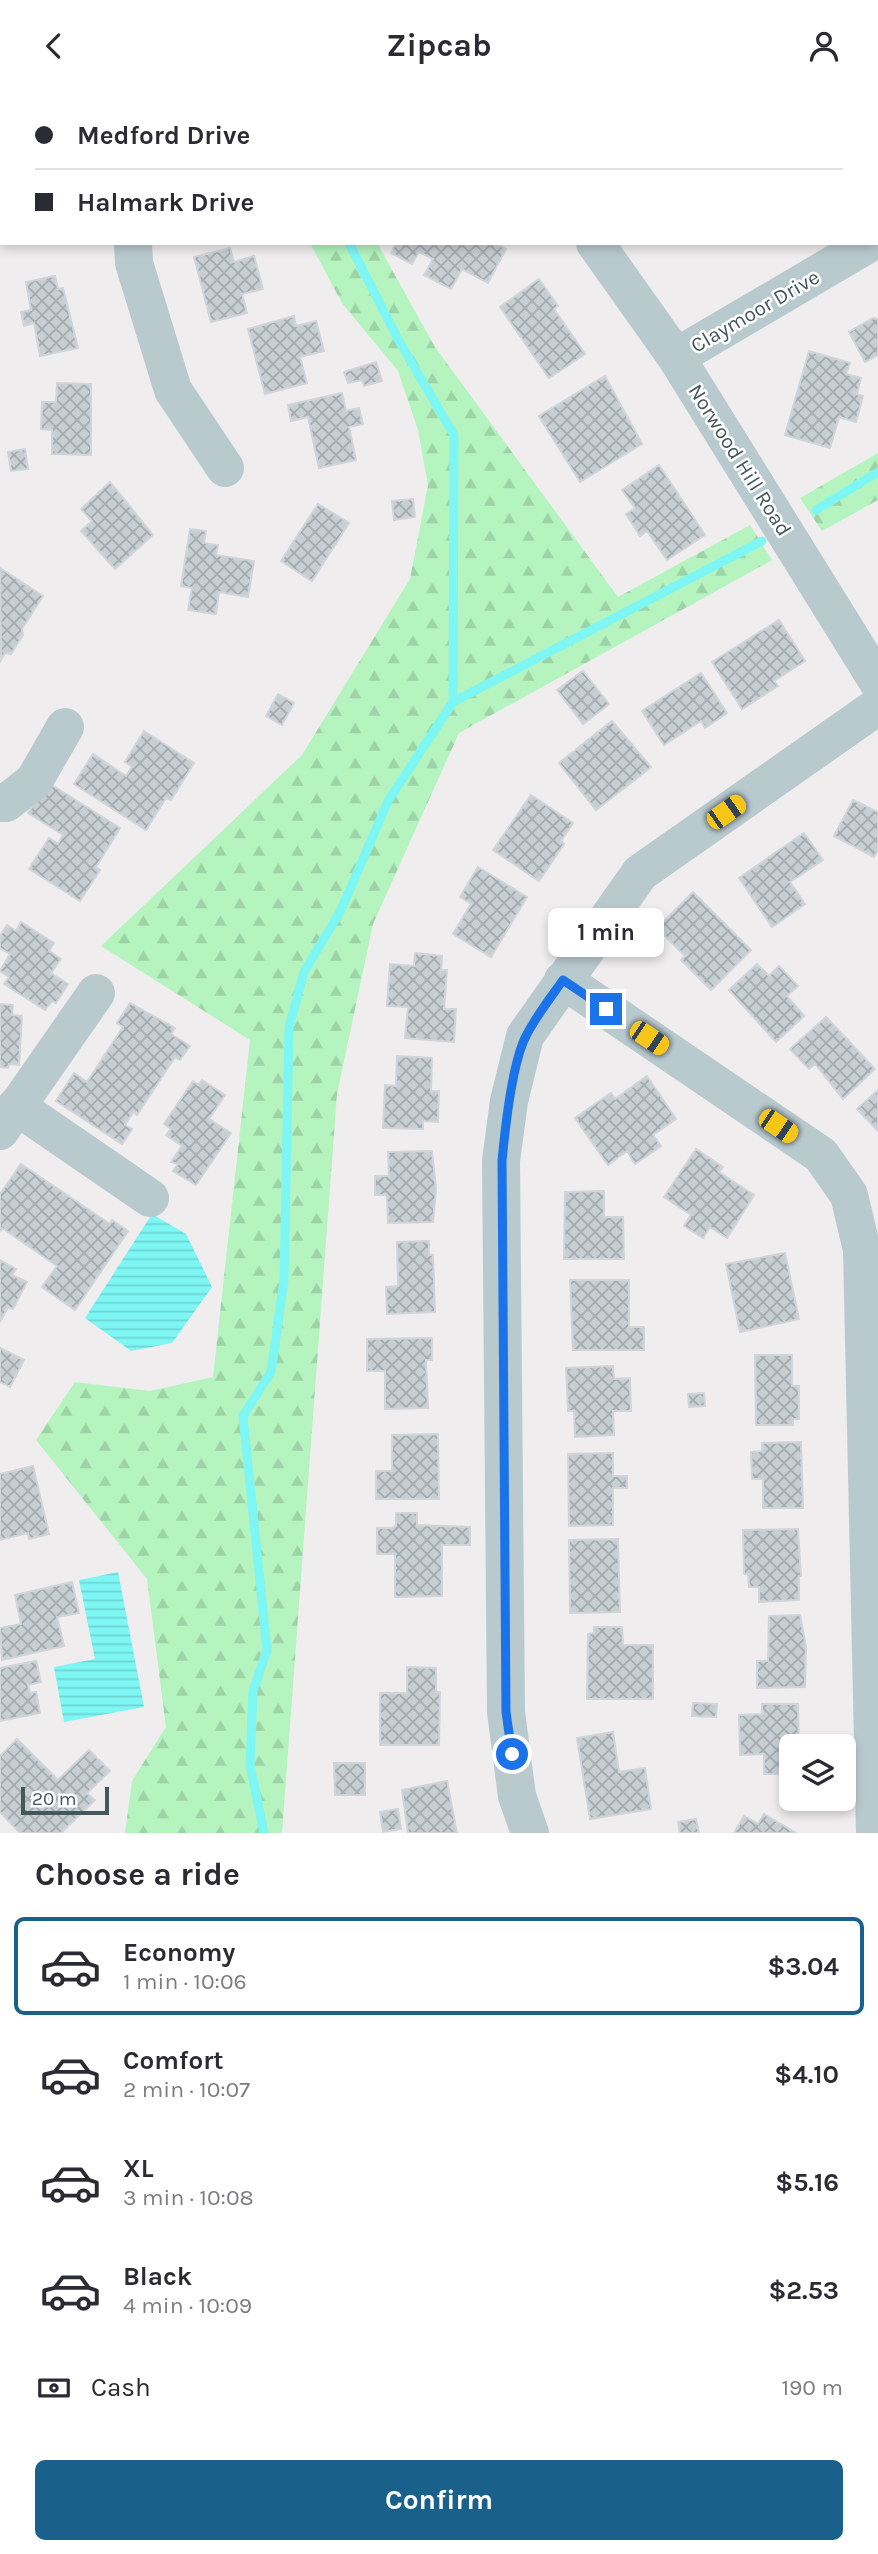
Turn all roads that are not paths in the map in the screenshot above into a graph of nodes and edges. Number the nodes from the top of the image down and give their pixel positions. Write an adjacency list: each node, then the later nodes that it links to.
1 (133, 245): 5 (street)
2 (596, 245): 4 (street, Norwood Hill Road)
3 (867, 245): 4 (street, Claymoor Drive)
4 (676, 357): 6 (street, Norwood Hill Road)
5 (225, 468)
6 (878, 682)
7 (878, 706): 10 (street)
8 (65, 727): 9 (street)
9 (0, 803)
10 (563, 980): 14 (street); 15 (street)
11 (96, 993): 12 (street)
12 (8, 1119): 13 (street)
13 (150, 1198)
14 (530, 1833)
15 (875, 1833)

